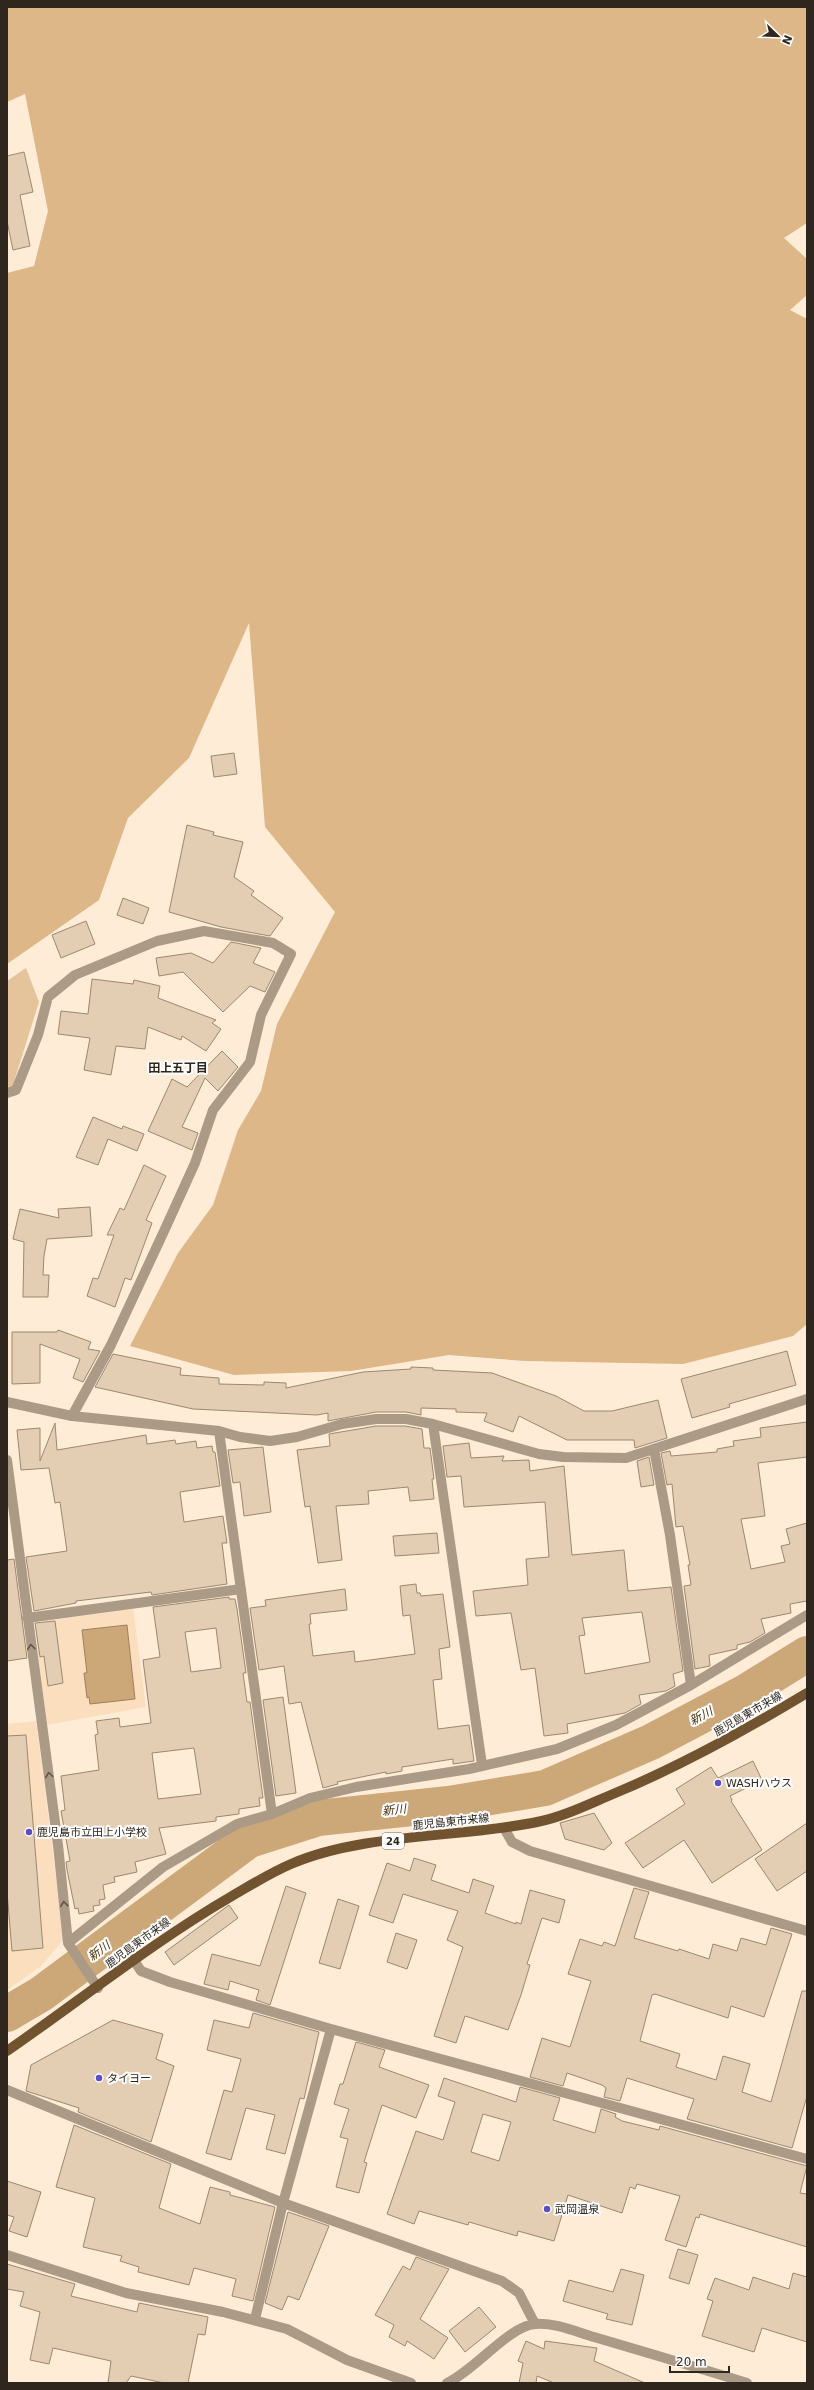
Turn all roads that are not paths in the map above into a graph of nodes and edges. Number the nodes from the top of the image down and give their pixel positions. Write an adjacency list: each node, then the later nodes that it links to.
1 (7, 1093): 4 (street)
2 (807, 1399): 7 (street)
3 (7, 1402): 4 (street)
4 (72, 1416): 6 (street)
5 (433, 1424): 6 (street); 7 (street); 14 (street)
6 (219, 1431): 9 (street)
7 (654, 1448): 12 (street)
8 (7, 1460): 11 (street)
9 (241, 1589): 11 (street); 15 (street)
10 (807, 1615): 12 (street)
11 (28, 1618): 18 (street, one-way to 11)
12 (691, 1686): 14 (street)
13 (807, 1693): 16 (main road, 鹿児島東市来線 / 24)
14 (482, 1765): 15 (street)
15 (272, 1814): 18 (street)
16 (504, 1828): 17 (street); 19 (main road, 鹿児島東市来線 / 24)
17 (807, 1931)
18 (68, 1943): 20 (street)
19 (133, 1959): 20 (main road, 鹿児島東市来線 / 24); 21 (street)
20 (98, 1988): 22 (main road, 鹿児島東市来線 / 24)
21 (331, 2029): 24 (street); 25 (street)
22 (7, 2051)
23 (7, 2090): 25 (street)
24 (807, 2159)
25 (283, 2203): 27 (street); 28 (street)
26 (7, 2255): 27 (street)
27 (255, 2319): 29 (street)
28 (534, 2324): 30 (street); 31 (street)
29 (410, 2383)
30 (447, 2383)
31 (746, 2383)

